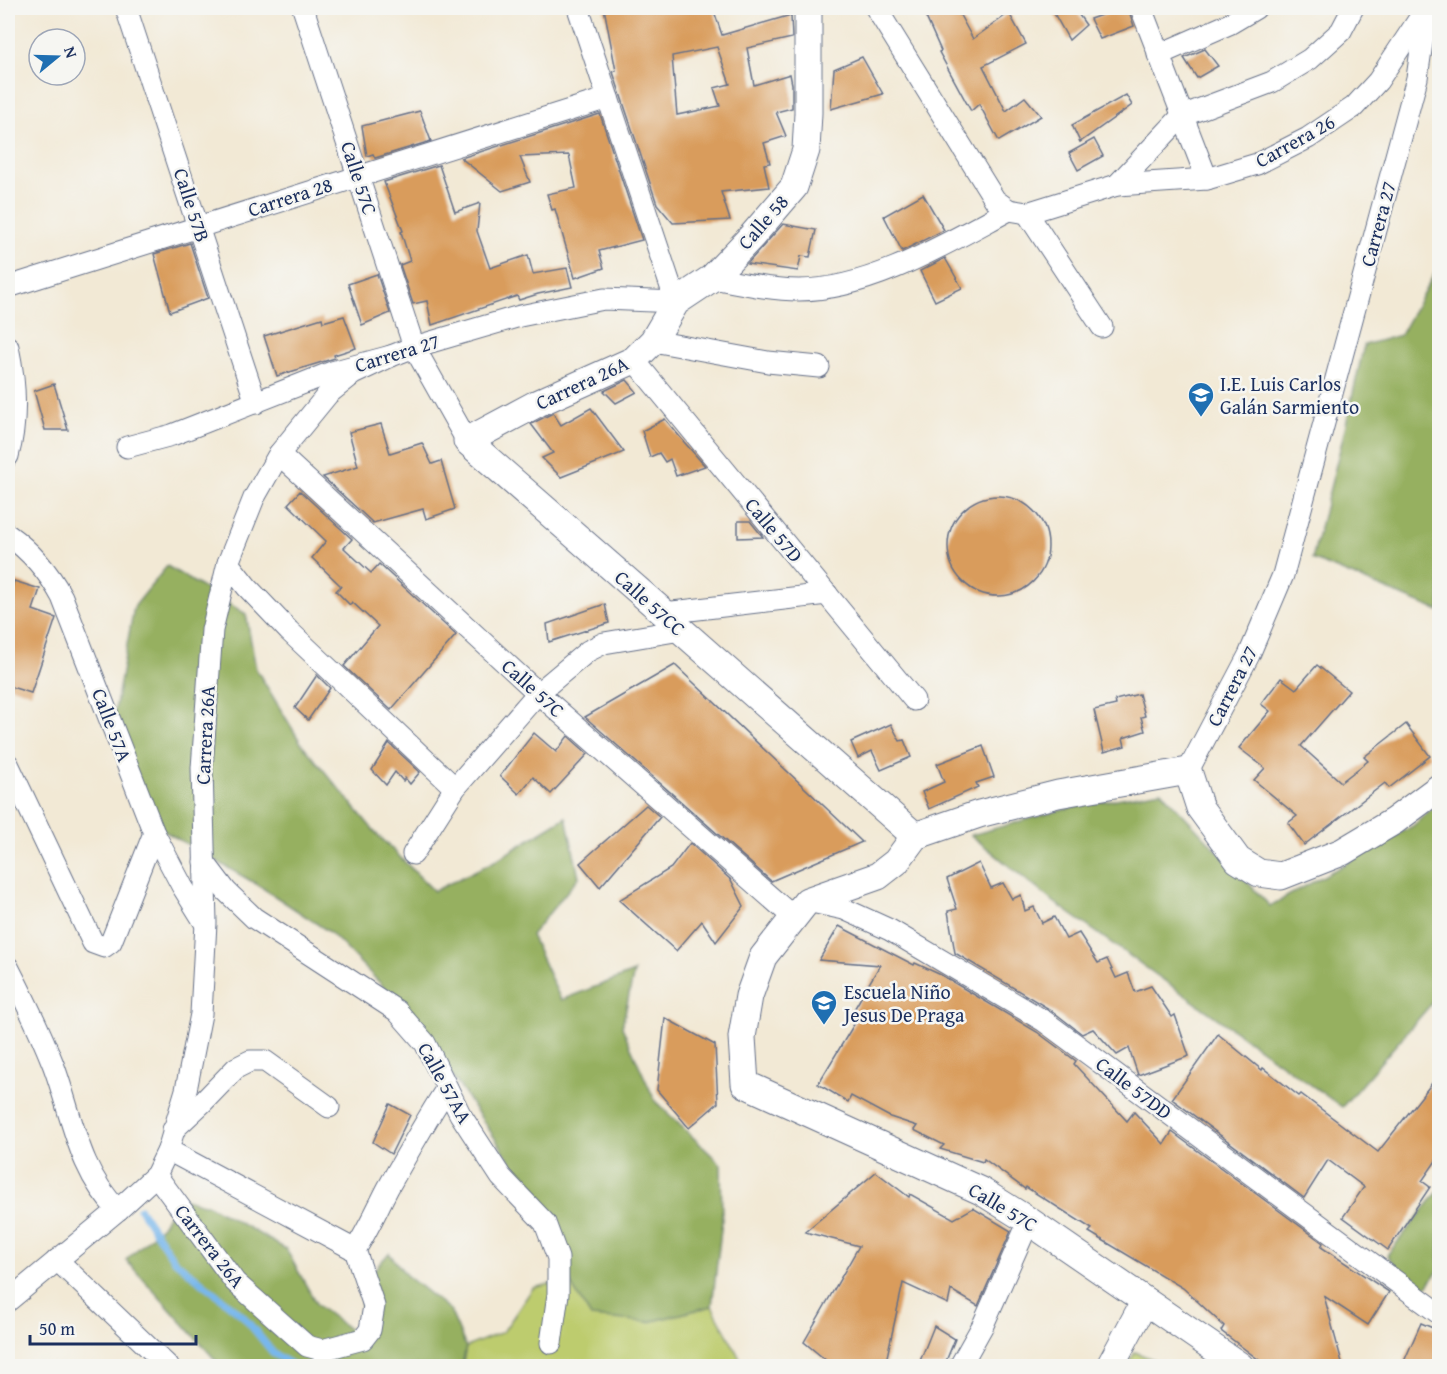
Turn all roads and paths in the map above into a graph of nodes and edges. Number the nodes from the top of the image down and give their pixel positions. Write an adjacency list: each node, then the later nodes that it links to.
1 (126, 8): 17 (street, Calle 57B)
2 (303, 8): 13 (street, Calle 57C)
3 (578, 8): 11 (street)
4 (808, 8): 18 (street, Calle 58)
5 (876, 8): 16 (street)
6 (1141, 8): 10 (street)
7 (1256, 8): 10 (street)
8 (1353, 8): 12 (street)
9 (1427, 8): 14 (street, Carrera 26); 40 (street, Carrera 27)
10 (1158, 56): 12 (street)
11 (608, 98): 13 (street, Carrera 28); 20 (street)
12 (1182, 116): 14 (street); 15 (street)
13 (358, 175): 17 (street, Carrera 28); 24 (street, Calle 57C)
14 (1207, 179): 15 (street, Carrera 26)
15 (1117, 185): 16 (street, Carrera 26)
16 (1010, 207): 18 (street, Carrera 26); 21 (street)
17 (199, 226): 19 (street, Carrera 28); 28 (street, Calle 57B)
18 (712, 278): 20 (street, Calle 58)
19 (8, 287)
20 (676, 302): 22 (street, Carrera 26A); 24 (street, Carrera 27)
21 (1102, 327)
22 (653, 341): 26 (street, Carrera 26A); 27 (street)
23 (8, 347): 32 (street)
24 (414, 347): 25 (street, Carrera 27); 29 (street, Calle 57CC)
25 (392, 356): 28 (street, Carrera 27); 31 (street, Carrera 26A)
26 (634, 360): 29 (street, Carrera 26A); 35 (street, Calle 57D)
27 (819, 368)
28 (256, 403): 30 (street, Carrera 27)
29 (467, 441): 36 (street, Calle 57CC)
30 (127, 447)
31 (279, 454): 34 (street, Carrera 26A); 37 (street, Calle 57C)
32 (8, 456)
33 (8, 535): 43 (street, Calle 57A)
34 (228, 563): 42 (street); 46 (street, Carrera 26A)
35 (827, 594): 36 (street); 38 (street, Calle 57D)
36 (673, 621): 37 (street); 44 (street, Calle 57CC)
37 (538, 693): 42 (street); 47 (street, Calle 57C)
38 (914, 700)
39 (8, 764): 43 (street)
40 (1188, 771): 41 (street); 44 (street)
41 (1440, 787)
42 (454, 788): 45 (street)
43 (154, 833): 48 (street, Calle 57A)
44 (915, 836): 47 (street)
45 (413, 854)
46 (204, 862): 48 (street, Carrera 26A); 50 (street, Calle 57AA)
47 (800, 909): 55 (street, Calle 57C); 60 (street, Calle 57DD)
48 (206, 923): 52 (street, Carrera 26A)
49 (8, 967): 54 (street)
50 (447, 1088): 56 (street); 61 (street, Calle 57AA)
51 (329, 1107): 52 (street)
52 (170, 1140): 53 (street, Carrera 26A); 56 (street)
53 (156, 1176): 54 (street, Carrera 26A); 56 (street, Carrera 26A)
54 (118, 1210): 57 (street, Carrera 26A)
55 (1029, 1221): 59 (street, Calle 57C); 63 (street)
56 (355, 1250)
57 (57, 1260): 58 (street, Carrera 26A); 62 (street)
58 (8, 1301)
59 (1145, 1301): 64 (street); 65 (street, Calle 57C)
60 (1440, 1314)
61 (551, 1343)
62 (168, 1366)
63 (960, 1366)
64 (1110, 1366)
65 (1240, 1366)

